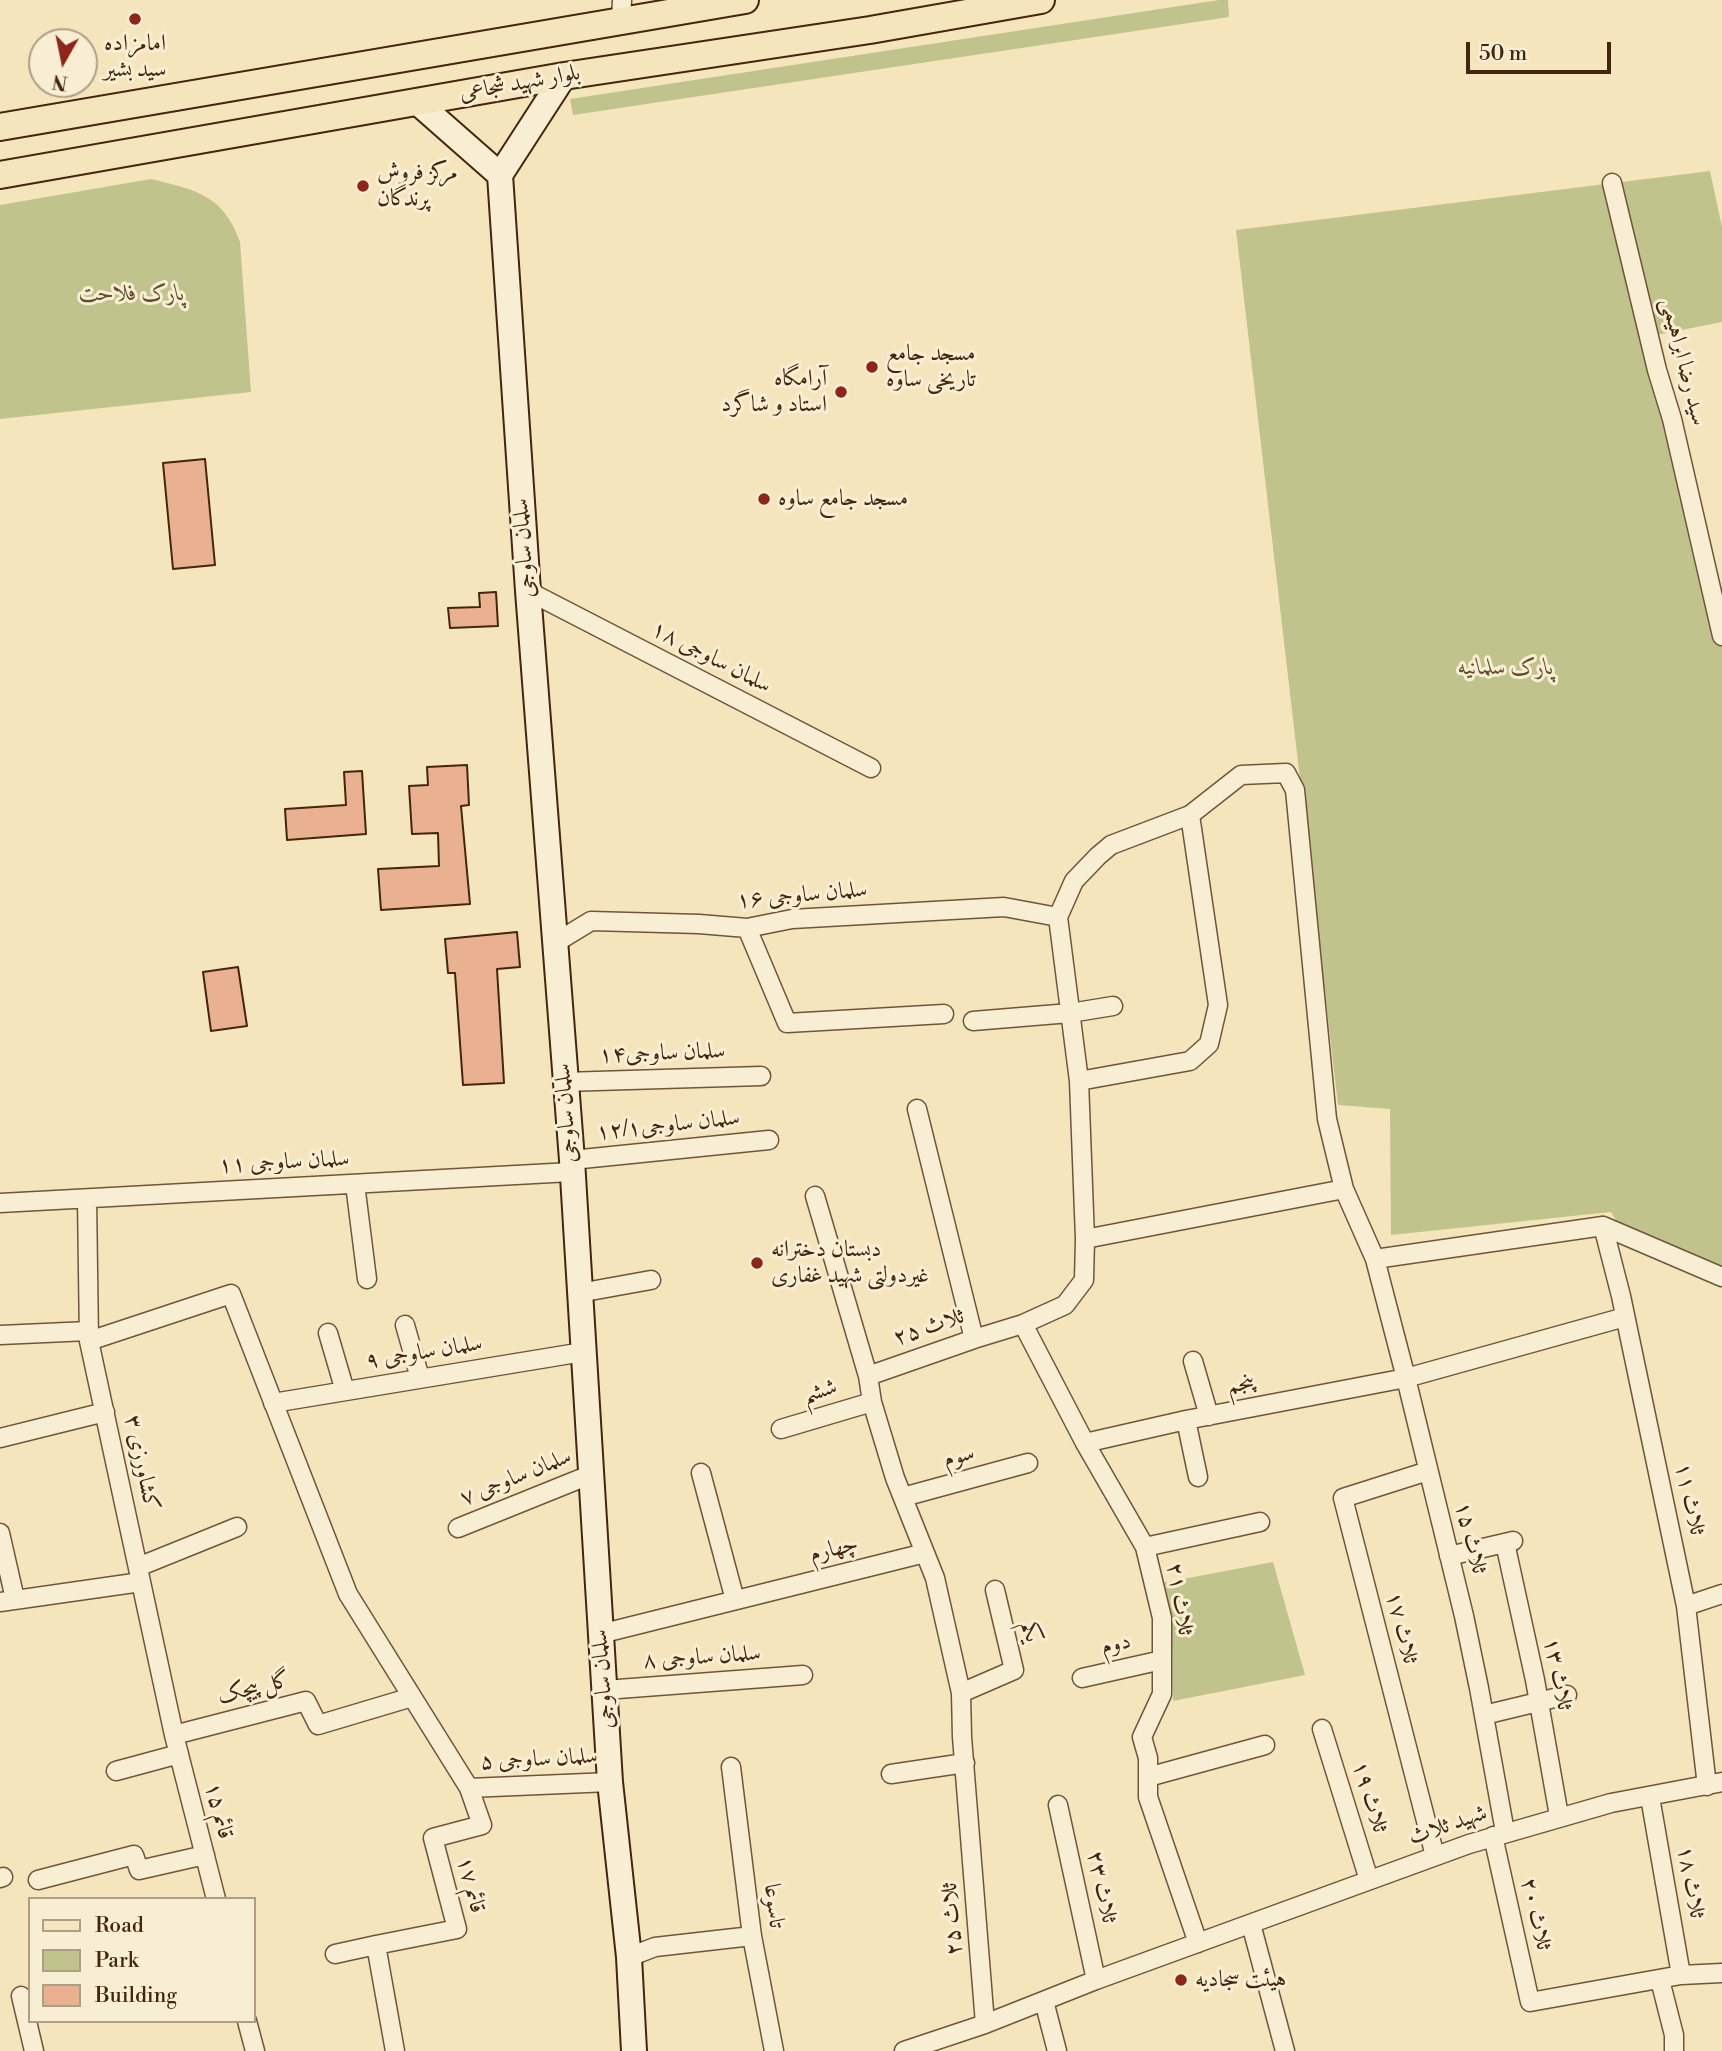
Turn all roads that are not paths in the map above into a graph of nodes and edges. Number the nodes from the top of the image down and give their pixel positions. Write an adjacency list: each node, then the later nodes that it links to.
1 (745, 0): 3 (main road, بلوار شهید شجاعی)
2 (1041, 0): 4 (main road, بلوار شهید شجاعی)
3 (621, 10): 6 (main road, بلوار شهید شجاعی)
4 (564, 76): 5 (main road, بلوار شهید شجاعی); 8 (street)
5 (417, 102): 7 (main road, بلوار شهید شجاعی); 8 (street)
6 (0, 127)
7 (0, 175)
8 (500, 175): 10 (street, سلمان ساوجی)
9 (1612, 183): 11 (street, سید رضا ابراهیمی)
10 (528, 591): 12 (street, سلمان ساوجی ۱۸); 16 (street, سلمان ساوجی)
11 (1722, 636)
12 (871, 768)
13 (1190, 815): 14 (street); 22 (street); 28 (street, ثلاث ۱۵)
14 (1058, 917): 15 (street, سلمان ساوجی ۱۶); 18 (street, ثلاث ۲۵)
15 (747, 928): 16 (street, سلمان ساوجی ۱۶); 19 (street)
16 (555, 943): 23 (street, سلمان ساوجی)
17 (1113, 1006): 18 (street)
18 (1070, 1013): 20 (street); 22 (street, ثلاث ۲۵)
19 (944, 1014)
20 (973, 1021)
21 (761, 1076): 23 (street, سلمان ساوجی۱۴)
22 (1079, 1081): 33 (street, ثلاث ۲۵)
23 (564, 1082): 26 (street, سلمان ساوجی)
24 (917, 1109): 45 (street)
25 (769, 1140): 26 (street, سلمان ساوجی۱۲/۱)
26 (571, 1166): 27 (street, سلمان ساوجی ۱۱); 38 (street, سلمان ساوجی)
27 (355, 1184): 30 (street, سلمان ساوجی ۱۱); 36 (street)
28 (1344, 1189): 33 (street); 34 (street, ثلاث ۱۵)
29 (815, 1196): 48 (street)
30 (87, 1199): 31 (street, سلمان ساوجی ۱۱); 44 (street, کشاورزی ۳)
31 (0, 1203)
32 (1603, 1226): 34 (street); 35 (street); 39 (street, ثلاث ۱۱)
33 (1085, 1239): 40 (street, ثلاث ۲۵)
34 (1375, 1259): 50 (street, ثلاث ۱۵)
35 (1722, 1277)
36 (367, 1279)
37 (651, 1280): 38 (street)
38 (579, 1293): 46 (street, سلمان ساوجی)
39 (1625, 1317): 50 (street, پنجم); 78 (street, ثلاث ۱۱)
40 (1023, 1324): 45 (street, ثلاث ۲۵); 59 (street, ثلاث ۲۱)
41 (405, 1325): 49 (street)
42 (328, 1333): 51 (street)
43 (0, 1335): 44 (street)
44 (89, 1336): 53 (street); 54 (street, کشاورزی ۳)
45 (974, 1339): 48 (street, ثلاث ۲۵)
46 (583, 1352): 49 (street, سلمان ساوجی ۹); 63 (street, سلمان ساوجی)
47 (1193, 1362): 55 (street)
48 (868, 1376): 52 (street, ثلاث ۲۵)
49 (419, 1378): 51 (street, سلمان ساوجی ۹)
50 (1406, 1378): 55 (street, پنجم); 61 (street, ثلاث ۱۵)
51 (345, 1391): 53 (street, سلمان ساوجی ۹)
52 (872, 1402): 57 (street, ششم); 65 (street, ثلاث ۲۵)
53 (273, 1403): 86 (street)
54 (105, 1412): 58 (street); 73 (street, کشاورزی ۳)
55 (1209, 1416): 56 (street, پنجم)
56 (1186, 1420): 59 (street, پنجم); 64 (street)
57 (781, 1429)
58 (0, 1438)
59 (1085, 1443): 70 (street, ثلاث ۲۱)
60 (1028, 1463): 65 (street, سوم)
61 (1428, 1471): 72 (street, ثلاث ۱۵); 106 (street, ثلاث ۱۷)
62 (701, 1473): 76 (street)
63 (592, 1474): 68 (street, سلمان ساوجی ۷); 79 (street, سلمان ساوجی)
64 (1198, 1477)
65 (903, 1497): 71 (street, ثلاث ۲۵)
66 (1260, 1522): 70 (street)
67 (237, 1527): 73 (street)
68 (458, 1528)
69 (0, 1532): 77 (street)
70 (1145, 1547): 80 (street, ثلاث ۲۱)
71 (925, 1553): 76 (street, چهارم); 84 (street, ثلاث ۲۵)
72 (1449, 1556): 87 (street, ثلاث ۱۳); 88 (street, ثلاث ۱۵)
73 (139, 1574): 77 (street); 90 (street, کشاورزی ۳)
74 (995, 1590): 84 (street, یکم)
75 (1722, 1594): 78 (street)
76 (735, 1600): 79 (street, چهارم)
77 (8, 1601)
78 (1686, 1605): 99 (street, ثلاث ۱۱)
79 (600, 1634): 83 (street, سلمان ساوجی)
80 (1162, 1660): 82 (street, دوم); 97 (street, ثلاث ۲۱)
81 (803, 1675): 83 (street, سلمان ساوجی ۸)
82 (1082, 1678)
83 (605, 1690): 98 (street, سلمان ساوجی)
84 (961, 1693): 93 (street, ثلاث ۲۵)
85 (1567, 1695): 87 (street)
86 (412, 1697): 90 (street, گل پیچک); 100 (street)
87 (1538, 1702): 88 (street); 103 (street, ثلاث ۱۳)
88 (1484, 1715): 104 (street, ثلاث ۱۵)
89 (1322, 1728): 108 (street, ثلاث ۱۹)
90 (174, 1735): 92 (street, قائم ۱۵)
91 (1265, 1745): 97 (street)
92 (179, 1754): 95 (street); 105 (street, قائم ۱۵)
93 (965, 1763): 96 (street); 123 (street, ثلاث ۲۵)
94 (731, 1767): 111 (street, تاسوعا)
95 (116, 1771)
96 (891, 1774)
97 (1148, 1777): 112 (street, ثلاث ۲۱)
98 (610, 1782): 100 (street, سلمان ساوجی ۵); 115 (street, سلمان ساوجی)
99 (1714, 1784): 101 (street, شهید ثلاث)
100 (470, 1788): 113 (street, قائم ۱۷)
101 (1650, 1797): 103 (street, شهید ثلاث); 117 (street, ثلاث ۱۸)
102 (1058, 1805): 118 (street, ثلاث ۲۳)
103 (1559, 1816): 104 (street, شهید ثلاث)
104 (1499, 1834): 106 (street, شهید ثلاث); 119 (street, ثلاث ۲۰)
105 (205, 1855): 107 (street); 109 (street, قائم ۱۵)
106 (1435, 1856): 108 (street, شهید ثلاث)
107 (38, 1880)
108 (1369, 1880): 110 (street, شهید ثلاث)
109 (216, 1897)
110 (1251, 1924): 112 (street, شهید ثلاث); 131 (street)
111 (752, 1936): 115 (street); 128 (street, تاسوعا)
112 (1198, 1943): 118 (street, شهید ثلاث)
113 (376, 1945): 114 (street); 126 (street)
114 (335, 1954)
115 (629, 1957): 127 (street, سلمان ساوجی)
116 (1722, 1973): 117 (street)
117 (1681, 1975): 119 (street)
118 (1096, 1980): 121 (street, شهید ثلاث)
119 (1660, 1980): 132 (street)
120 (20, 1996): 124 (street)
121 (1044, 2001): 123 (street, شهید ثلاث); 130 (street)
122 (248, 2023): 125 (street)
123 (985, 2024): 129 (street, شهید ثلاث)
124 (34, 2051)
125 (255, 2051)
126 (395, 2051)
127 (634, 2051)
128 (774, 2051)
129 (904, 2051)
130 (1057, 2051)
131 (1285, 2051)
132 (1674, 2051)

